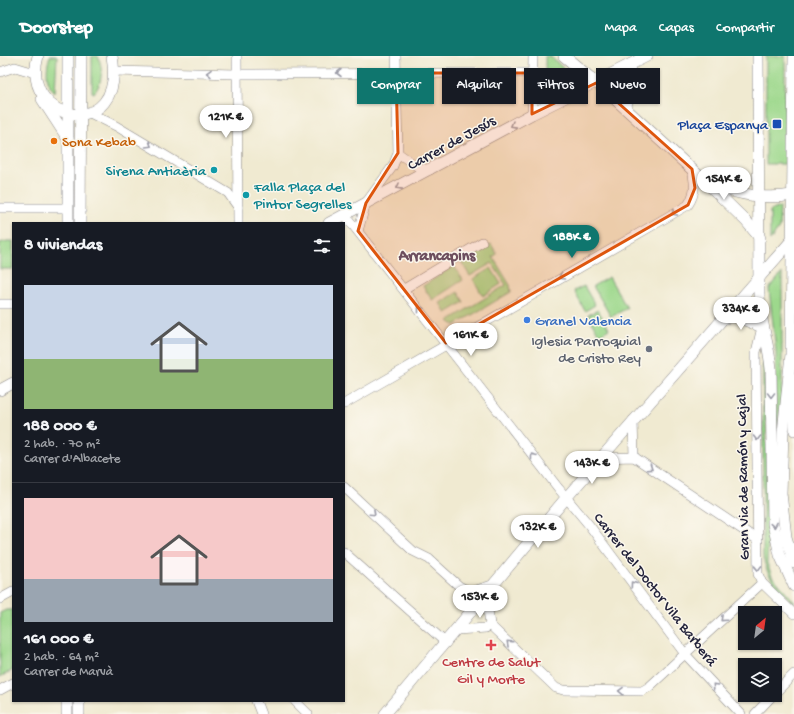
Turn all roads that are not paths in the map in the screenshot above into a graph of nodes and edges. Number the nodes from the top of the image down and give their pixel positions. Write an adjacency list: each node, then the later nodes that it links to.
1 (38, 56): 22 (main road)
2 (68, 56): 28 (main road)
3 (81, 56): 29 (main road)
4 (112, 56): 16 (main road)
5 (237, 56): 21 (street)
6 (396, 56): 13 (street)
7 (533, 56): 14 (street)
8 (564, 56): 23 (main road)
9 (647, 56): 12 (main road, Carrer de Jesús)
10 (758, 56): 37 (main road)
11 (794, 56): 36 (main road)
12 (630, 65): 15 (main road, Carrer de Jesús); 27 (main road)
13 (396, 68)
14 (532, 68)
15 (624, 68)
16 (114, 70): 21 (street, one-way to 16); 29 (main road)
17 (0, 72): 22 (street)
18 (357, 73): 21 (street, one-way to 21)
19 (434, 73): 20 (street)
20 (524, 73)
21 (236, 74): 39 (street)
22 (36, 78): 28 (main road); 31 (main road)
23 (596, 83): 30 (main road, Carrer de Jesús)
24 (397, 104): 32 (street)
25 (532, 104): 30 (street)
26 (620, 104): 27 (main road)
27 (626, 109): 34 (main road)
28 (67, 114): 29 (main road); 31 (main road)
29 (86, 114): 39 (street, one-way to 39); 44 (main road)
30 (532, 114): 33 (main road, Carrer de Jesús, one-way to 33)
31 (68, 139): 41 (main road)
32 (398, 153): 33 (street); 38 (street)
33 (430, 170): 38 (main road, Carrer de Jesús, one-way to 38)
34 (692, 170): 35 (main road); 57 (street, one-way to 57)
35 (709, 184): 37 (main road); 48 (main road)
36 (793, 195): 37 (main road); 49 (main road)
37 (760, 197): 48 (main road, Gran Via de Ramón y Cajal)
38 (366, 203): 42 (main road, Carrer de Jesús); 47 (street)
39 (238, 207): 45 (street)
40 (0, 208): 41 (street)
41 (68, 208): 43 (main road)
42 (346, 215): 46 (main road, Carrer de Jesús); 47 (street, Carrer del Doctor Vila Barberá)
43 (68, 222)
44 (80, 222)
45 (238, 222)
46 (331, 222)
47 (358, 231): 52 (street, Carrer del Doctor Vila Barberá)
48 (760, 238): 51 (main road, Gran Via de Ramón y Cajal)
49 (793, 239): 51 (main road); 58 (main road)
50 (482, 242): 52 (street)
51 (759, 275): 55 (main road); 56 (main road, Gran Via de Ramón y Cajal)
52 (404, 289): 57 (street, Carrer del Doctor Vila Barberá, one-way to 52)
53 (0, 304): 54 (street)
54 (12, 304)
55 (721, 319): 56 (main road); 64 (main road)
56 (762, 327): 70 (street, Gran Via de Ramón y Cajal, one-way to 70); 74 (main road, Gran Via de Ramón y Cajal, one-way to 74)
57 (446, 343): 62 (street); 69 (street, Carrer del Doctor Vila Barberá, one-way to 57)
58 (793, 352): 59 (main road)
59 (792, 375): 63 (street); 72 (main road)
60 (12, 384): 61 (main road)
61 (0, 390)
62 (345, 403)
63 (794, 407): 65 (street)
64 (633, 420): 66 (street); 67 (main road)
65 (794, 431)
66 (634, 457): 67 (street); 70 (street, one-way to 70)
67 (600, 458): 69 (main road)
68 (345, 488): 75 (street, one-way to 75)
69 (566, 498): 75 (main road); 82 (street, Carrer del Doctor Vila Barberá, one-way to 69)
70 (758, 540): 73 (street, Gran Via de Ramón y Cajal, one-way to 73)
71 (345, 553): 81 (street)
72 (794, 563)
73 (762, 583): 78 (street); 82 (street, one-way to 82)
74 (794, 586)
75 (489, 590): 79 (street); 80 (main road)
76 (12, 593): 77 (street)
77 (0, 599)
78 (794, 614)
79 (490, 625): 80 (street); 82 (street, one-way to 79)
80 (457, 630): 81 (main road)
81 (446, 642): 96 (main road)
82 (685, 654): 97 (street, Carrer del Doctor Vila Barberá, one-way to 82)
83 (794, 674): 85 (street)
84 (12, 684): 86 (street)
85 (782, 686)
86 (0, 690)
87 (67, 702): 92 (main road)
88 (79, 702): 93 (main road)
89 (256, 702): 94 (street)
90 (296, 702): 95 (street)
91 (766, 702): 98 (street)
92 (67, 714)
93 (79, 714)
94 (261, 714)
95 (308, 714)
96 (385, 714)
97 (741, 714)
98 (755, 714)

